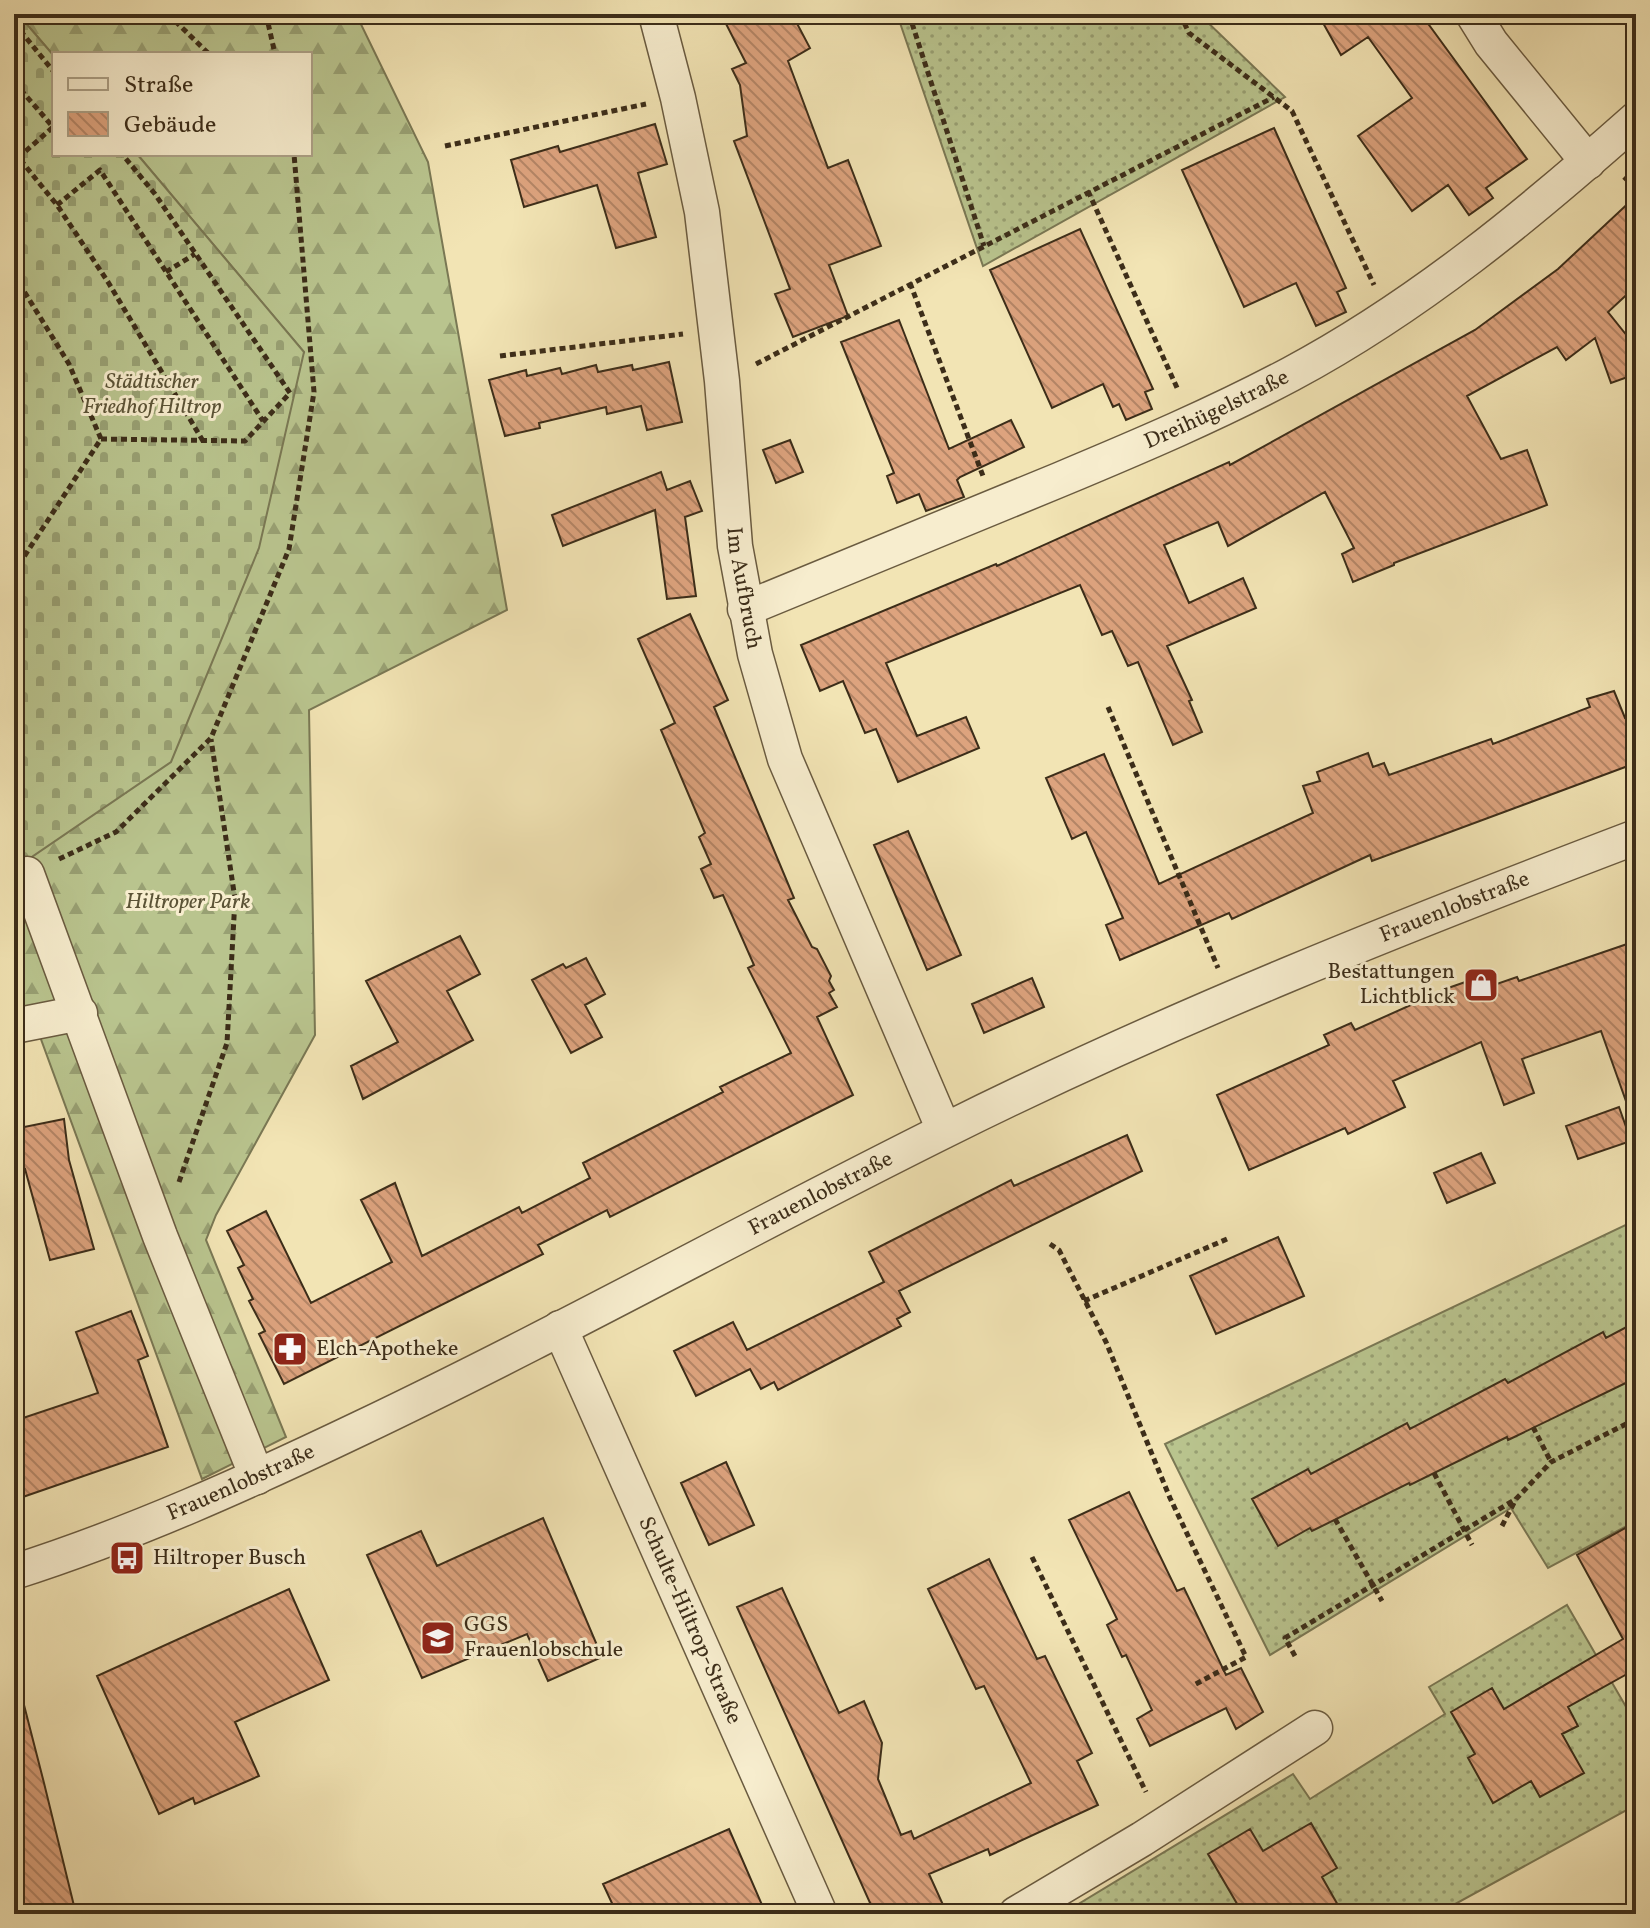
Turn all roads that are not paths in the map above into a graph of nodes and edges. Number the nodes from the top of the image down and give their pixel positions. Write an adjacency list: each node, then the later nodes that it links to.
1 (656, 14): 5 (street, Im Aufbruch)
2 (1473, 14): 4 (street)
3 (1636, 119): 4 (street, Dreihügelstraße)
4 (1588, 162): 5 (street, Dreihügelstraße)
5 (745, 609): 10 (street, Im Aufbruch)
6 (1636, 837): 10 (street, Frauenlobstraße)
7 (27, 874): 8 (street)
8 (80, 1013): 9 (street); 12 (street)
9 (14, 1026)
10 (944, 1130): 11 (street, Frauenlobstraße)
11 (560, 1328): 12 (street, Frauenlobstraße); 15 (street, Schulte-Hiltrop-Straße)
12 (257, 1477): 13 (street, Frauenlobstraße)
13 (14, 1572)
14 (1315, 1728): 16 (street)
15 (820, 1914)
16 (1016, 1914)

